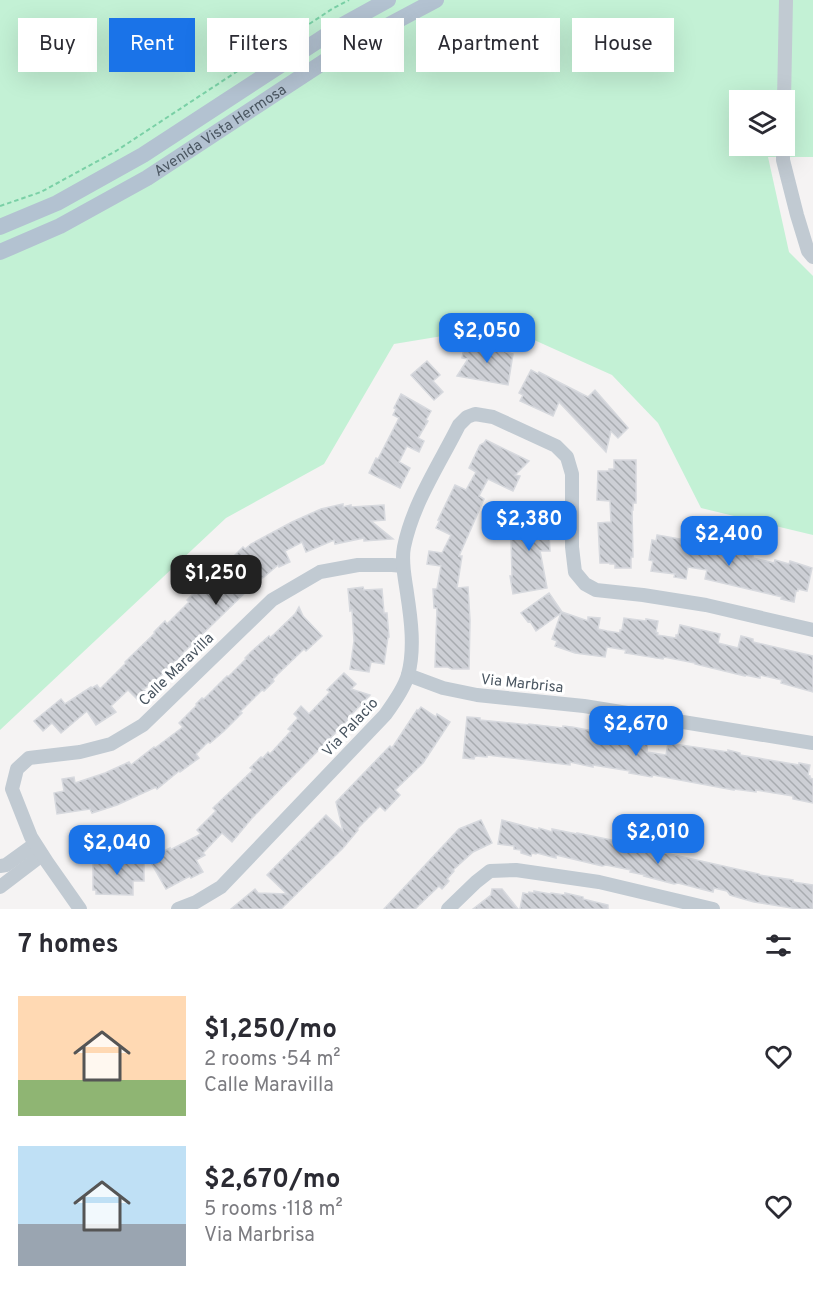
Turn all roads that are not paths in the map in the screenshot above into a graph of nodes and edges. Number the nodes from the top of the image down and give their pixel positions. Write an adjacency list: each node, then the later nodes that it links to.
1 (388, 0): 6 (main road, Avenida Vista Hermosa)
2 (436, 0): 7 (main road, Avenida Vista Hermosa)
3 (786, 0): 4 (street)
4 (784, 90)
5 (783, 156): 8 (street)
6 (0, 227)
7 (0, 252)
8 (813, 257)
9 (403, 566): 10 (street, Via Palacio); 11 (street, Via Palacio); 13 (street, Calle Maravilla)
10 (813, 630)
11 (408, 675): 12 (street, Via Marbrisa); 17 (street, Via Palacio)
12 (813, 743)
13 (39, 850): 14 (street); 16 (street)
14 (7, 869): 15 (street)
15 (0, 887)
16 (80, 909)
17 (178, 909)
18 (448, 909): 19 (street)
19 (713, 909)

